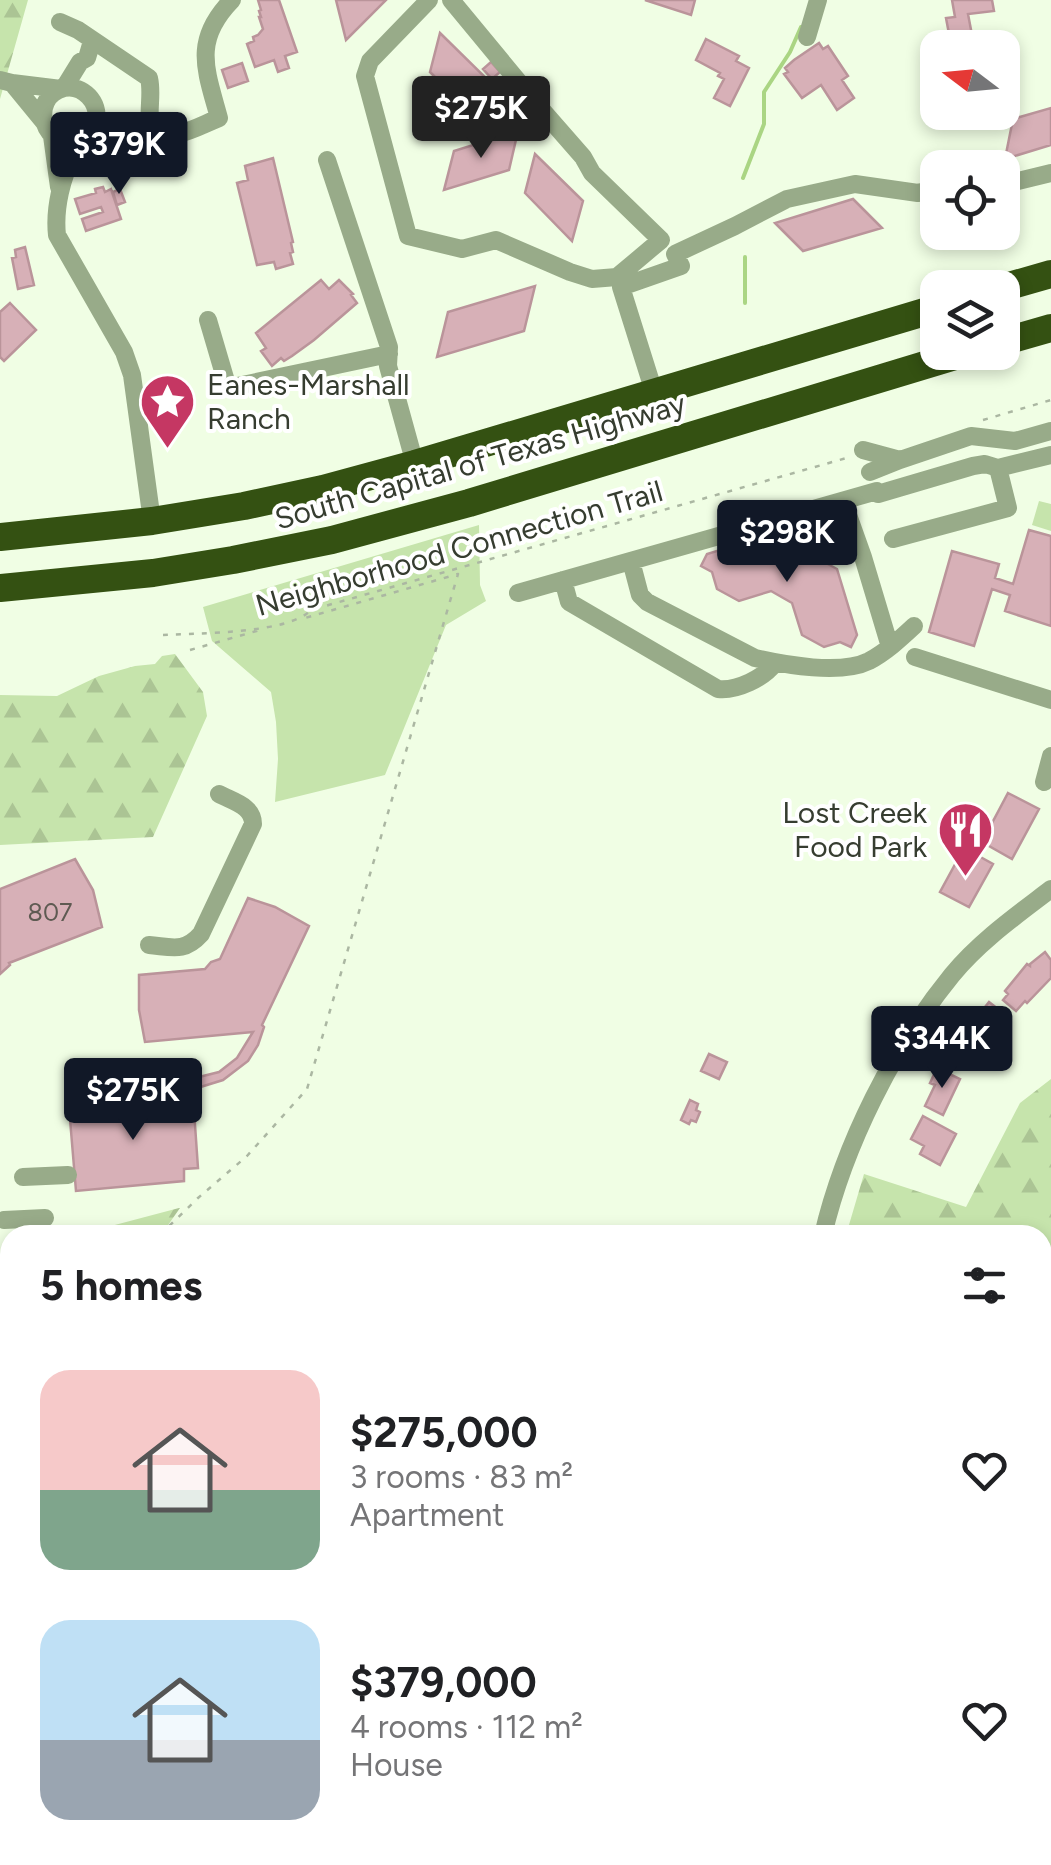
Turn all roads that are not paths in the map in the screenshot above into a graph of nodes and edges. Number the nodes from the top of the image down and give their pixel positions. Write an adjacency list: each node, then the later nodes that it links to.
1 (232, 0): 7 (street)
2 (429, 0): 21 (street)
3 (452, 0): 18 (street)
4 (818, 0): 6 (street)
5 (60, 22): 7 (street)
6 (807, 37)
7 (90, 50): 9 (street); 10 (street)
8 (6, 81): 9 (street); 11 (street)
9 (63, 89): 10 (street); 11 (street)
10 (87, 94): 12 (street)
11 (48, 129): 12 (street); 16 (street)
12 (83, 138): 16 (street)
13 (327, 160): 27 (street)
14 (1051, 174): 15 (street)
15 (1020, 181)
16 (60, 192): 38 (street)
17 (920, 192): 19 (street)
18 (661, 240): 19 (street); 21 (street)
19 (675, 254): 21 (street)
20 (1051, 274): 22 (highway)
21 (619, 282): 29 (street)
22 (1020, 283)
23 (920, 313): 29 (highway, South Capital of Texas Highway)
24 (208, 320): 27 (street)
25 (1051, 328): 26 (highway)
26 (1020, 337)
27 (388, 354): 34 (street)
28 (920, 366): 43 (highway, South Capital of Texas Highway)
29 (654, 392): 34 (highway, South Capital of Texas Highway)
30 (1051, 431): 33 (street)
31 (866, 451): 33 (street)
32 (1051, 456): 35 (street)
33 (900, 460): 36 (street)
34 (415, 464): 38 (highway, South Capital of Texas Highway)
35 (998, 468): 37 (street); 40 (street)
36 (870, 472)
37 (843, 501): 41 (street); 46 (street)
38 (152, 521): 39 (highway, South Capital of Texas Highway)
39 (0, 536)
40 (893, 538)
41 (631, 561): 42 (street); 48 (street)
42 (563, 580): 44 (street); 48 (street)
43 (0, 588)
44 (518, 593)
45 (914, 626): 46 (street)
46 (890, 647): 48 (street)
47 (915, 657): 49 (street)
48 (775, 663)
49 (1051, 700)
50 (1051, 756): 51 (street)
51 (1044, 782)
52 (219, 794): 54 (street)
53 (1051, 889): 59 (street)
54 (149, 944)
55 (68, 1176): 56 (street)
56 (23, 1177)
57 (45, 1218): 58 (street)
58 (4, 1220)
59 (826, 1225)

